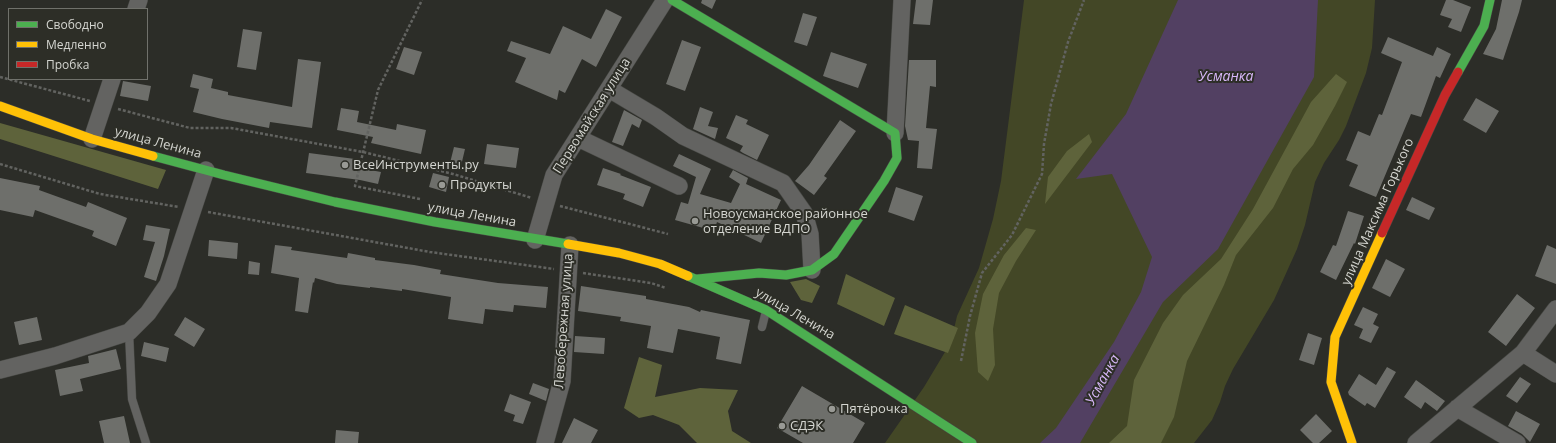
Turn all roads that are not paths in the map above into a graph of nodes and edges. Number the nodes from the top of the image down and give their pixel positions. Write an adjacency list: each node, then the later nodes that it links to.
1 (665, 0): 6 (street, Первомайская улица)
2 (672, 0): 8 (main road)
3 (902, 0): 8 (street)
4 (1490, 0): 28 (main road, улица Максима Горького)
5 (112, 80): 10 (street)
6 (609, 89): 9 (street, Первомайская улица); 15 (street)
7 (0, 106): 10 (main road, улица Ленина)
8 (895, 133): 15 (main road)
9 (578, 138): 12 (street); 13 (street, Первомайская улица)
10 (92, 139): 11 (main road, улица Ленина)
11 (206, 170): 13 (main road, улица Ленина); 20 (street)
12 (679, 186)
13 (535, 240): 14 (main road, улица Ленина)
14 (570, 245): 16 (main road, улица Ленина); 26 (street, Левобережная улица)
15 (812, 270): 16 (main road)
16 (697, 279): 18 (main road, улица Ленина)
17 (1556, 309): 21 (street)
18 (766, 310): 19 (lane); 27 (main road, улица Ленина)
19 (762, 328)
20 (129, 332): 22 (street); 25 (lane)
21 (1523, 353): 23 (street); 24 (street)
22 (0, 370)
23 (1556, 374)
24 (1458, 408): 29 (street); 30 (street)
25 (146, 443)
26 (545, 443)
27 (972, 443)
28 (1352, 443)
29 (1416, 443)
30 (1517, 443)

